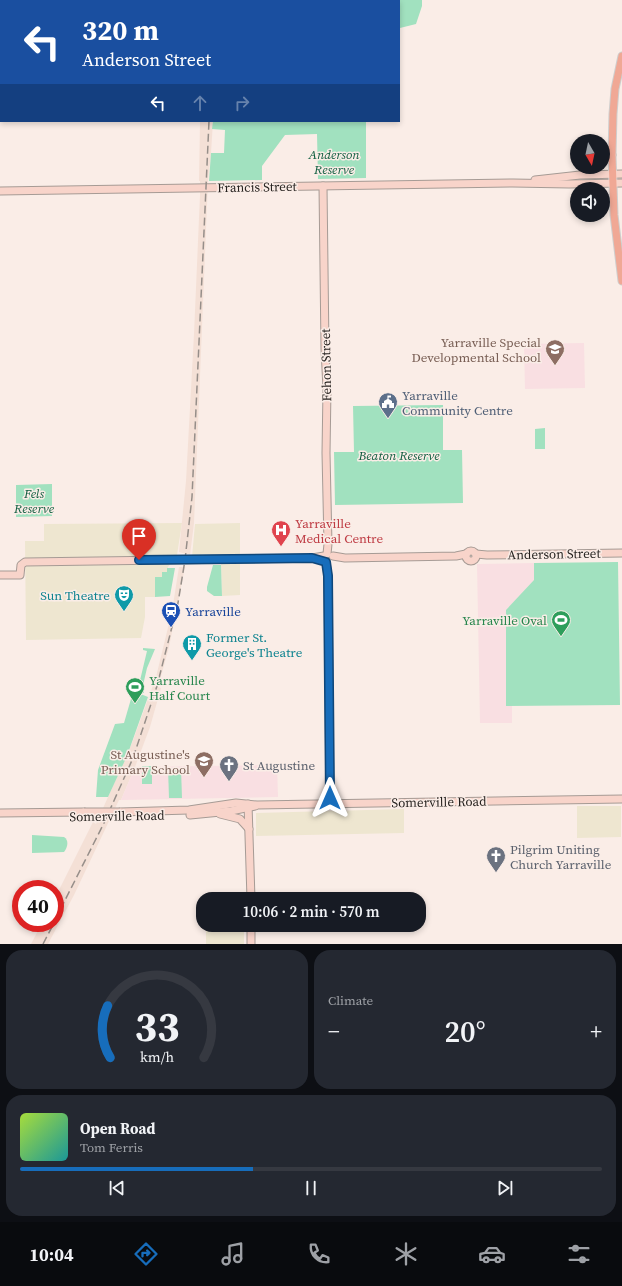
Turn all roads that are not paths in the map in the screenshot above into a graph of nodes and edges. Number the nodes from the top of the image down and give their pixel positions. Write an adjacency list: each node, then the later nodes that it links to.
1 (622, 56): 2 (main road)
2 (612, 155): 3 (main road)
3 (613, 174): 4 (main road, Francis Street); 5 (main road, Francis Street); 7 (main road)
4 (622, 174)
5 (580, 175): 6 (main road, Francis Street)
6 (513, 182): 7 (main road, Francis Street); 9 (main road, Francis Street)
7 (613, 183): 8 (main road, Francis Street); 11 (main road)
8 (622, 183)
9 (323, 186): 10 (main road, Francis Street); 13 (main road, Fehon Street)
10 (0, 191)
11 (622, 281)
12 (622, 552): 13 (main road, Anderson Street)
13 (329, 558): 14 (main road); 16 (main road, Fehon Street)
14 (0, 575)
15 (622, 799): 16 (main road, Somerville Road)
16 (330, 804): 17 (main road, Somerville Road)
17 (248, 806): 19 (main road, Somerville Road); 21 (main road, Somerville Road); 23 (main road)
18 (0, 813): 20 (main road, Somerville Road)
19 (215, 813): 21 (main road, Somerville Road); 23 (main road)
20 (83, 814): 21 (main road, Somerville Road, bridge); 22 (main road, Somerville Road)
21 (119, 814)
22 (0, 818)
23 (249, 829): 24 (main road)
24 (250, 892)
25 (251, 932): 26 (main road)
26 (251, 944)

